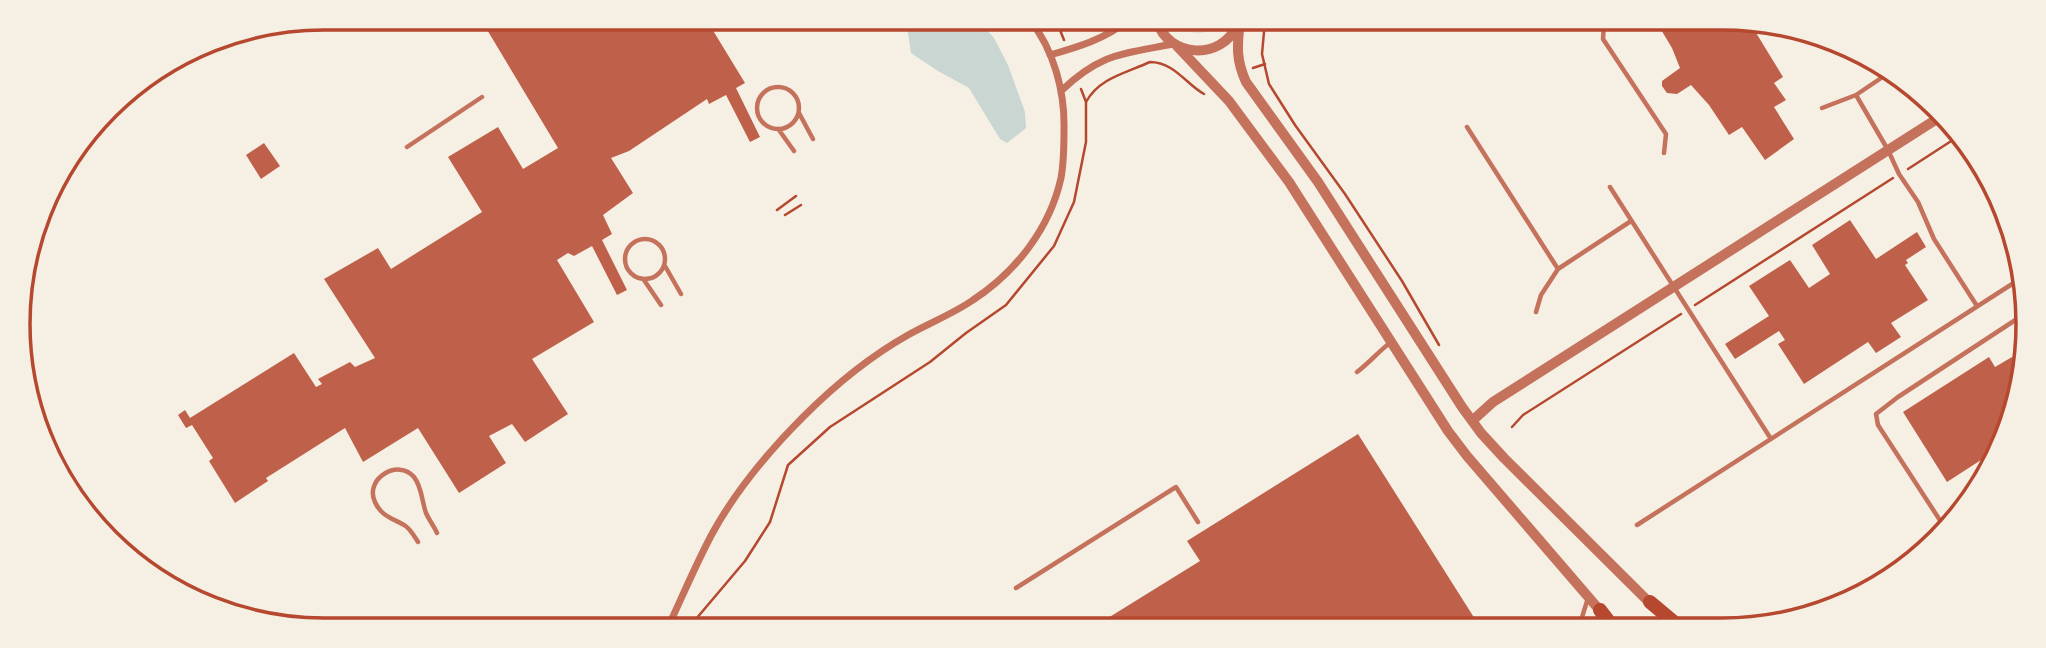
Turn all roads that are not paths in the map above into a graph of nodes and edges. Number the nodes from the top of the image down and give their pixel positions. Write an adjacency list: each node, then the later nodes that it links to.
1 (1036, 30): 8 (street)
2 (1112, 30): 8 (street)
3 (1161, 30): 7 (street)
4 (1235, 30): 7 (street)
5 (1238, 30): 37 (street)
6 (1604, 30): 22 (lane)
7 (1175, 45): 10 (street); 35 (street)
8 (1050, 55): 10 (street)
9 (1882, 77): 11 (lane)
10 (1061, 91): 48 (street)
11 (1856, 95): 13 (lane); 20 (lane)
12 (482, 97): 19 (lane)
13 (1822, 108)
14 (799, 113): 17 (lane); 17 (lane); 18 (lane)
15 (1934, 121): 20 (street)
16 (1467, 127): 26 (lane)
17 (779, 130): 21 (lane)
18 (813, 139)
19 (407, 147)
20 (1888, 150): 29 (street); 32 (lane)
21 (794, 151)
22 (1664, 153)
23 (1610, 187): 24 (lane)
24 (1631, 221): 26 (lane); 29 (lane)
25 (665, 265): 27 (lane); 27 (lane); 30 (lane)
26 (1558, 270): 33 (lane)
27 (645, 280): 31 (lane)
28 (2013, 282): 32 (lane)
29 (1675, 286): 37 (street); 38 (lane)
30 (681, 293)
31 (661, 305)
32 (1977, 306): 38 (lane)
33 (1536, 312)
34 (2016, 320): 39 (lane)
35 (1392, 342): 36 (lane); 45 (street)
36 (1357, 372)
37 (1472, 421): 46 (street)
38 (1771, 439): 41 (lane)
39 (1940, 521)
40 (1198, 522): 44 (lane)
41 (1637, 525)
42 (437, 533): 43 (lane)
43 (418, 542)
44 (1016, 587)
45 (1589, 596): 47 (street); 49 (lane)
46 (1650, 602): 51 (street); 52 (highway)
47 (1600, 610): 50 (highway)
48 (672, 618)
49 (1582, 618)
50 (1606, 618)
51 (1665, 618)
52 (1669, 618)

